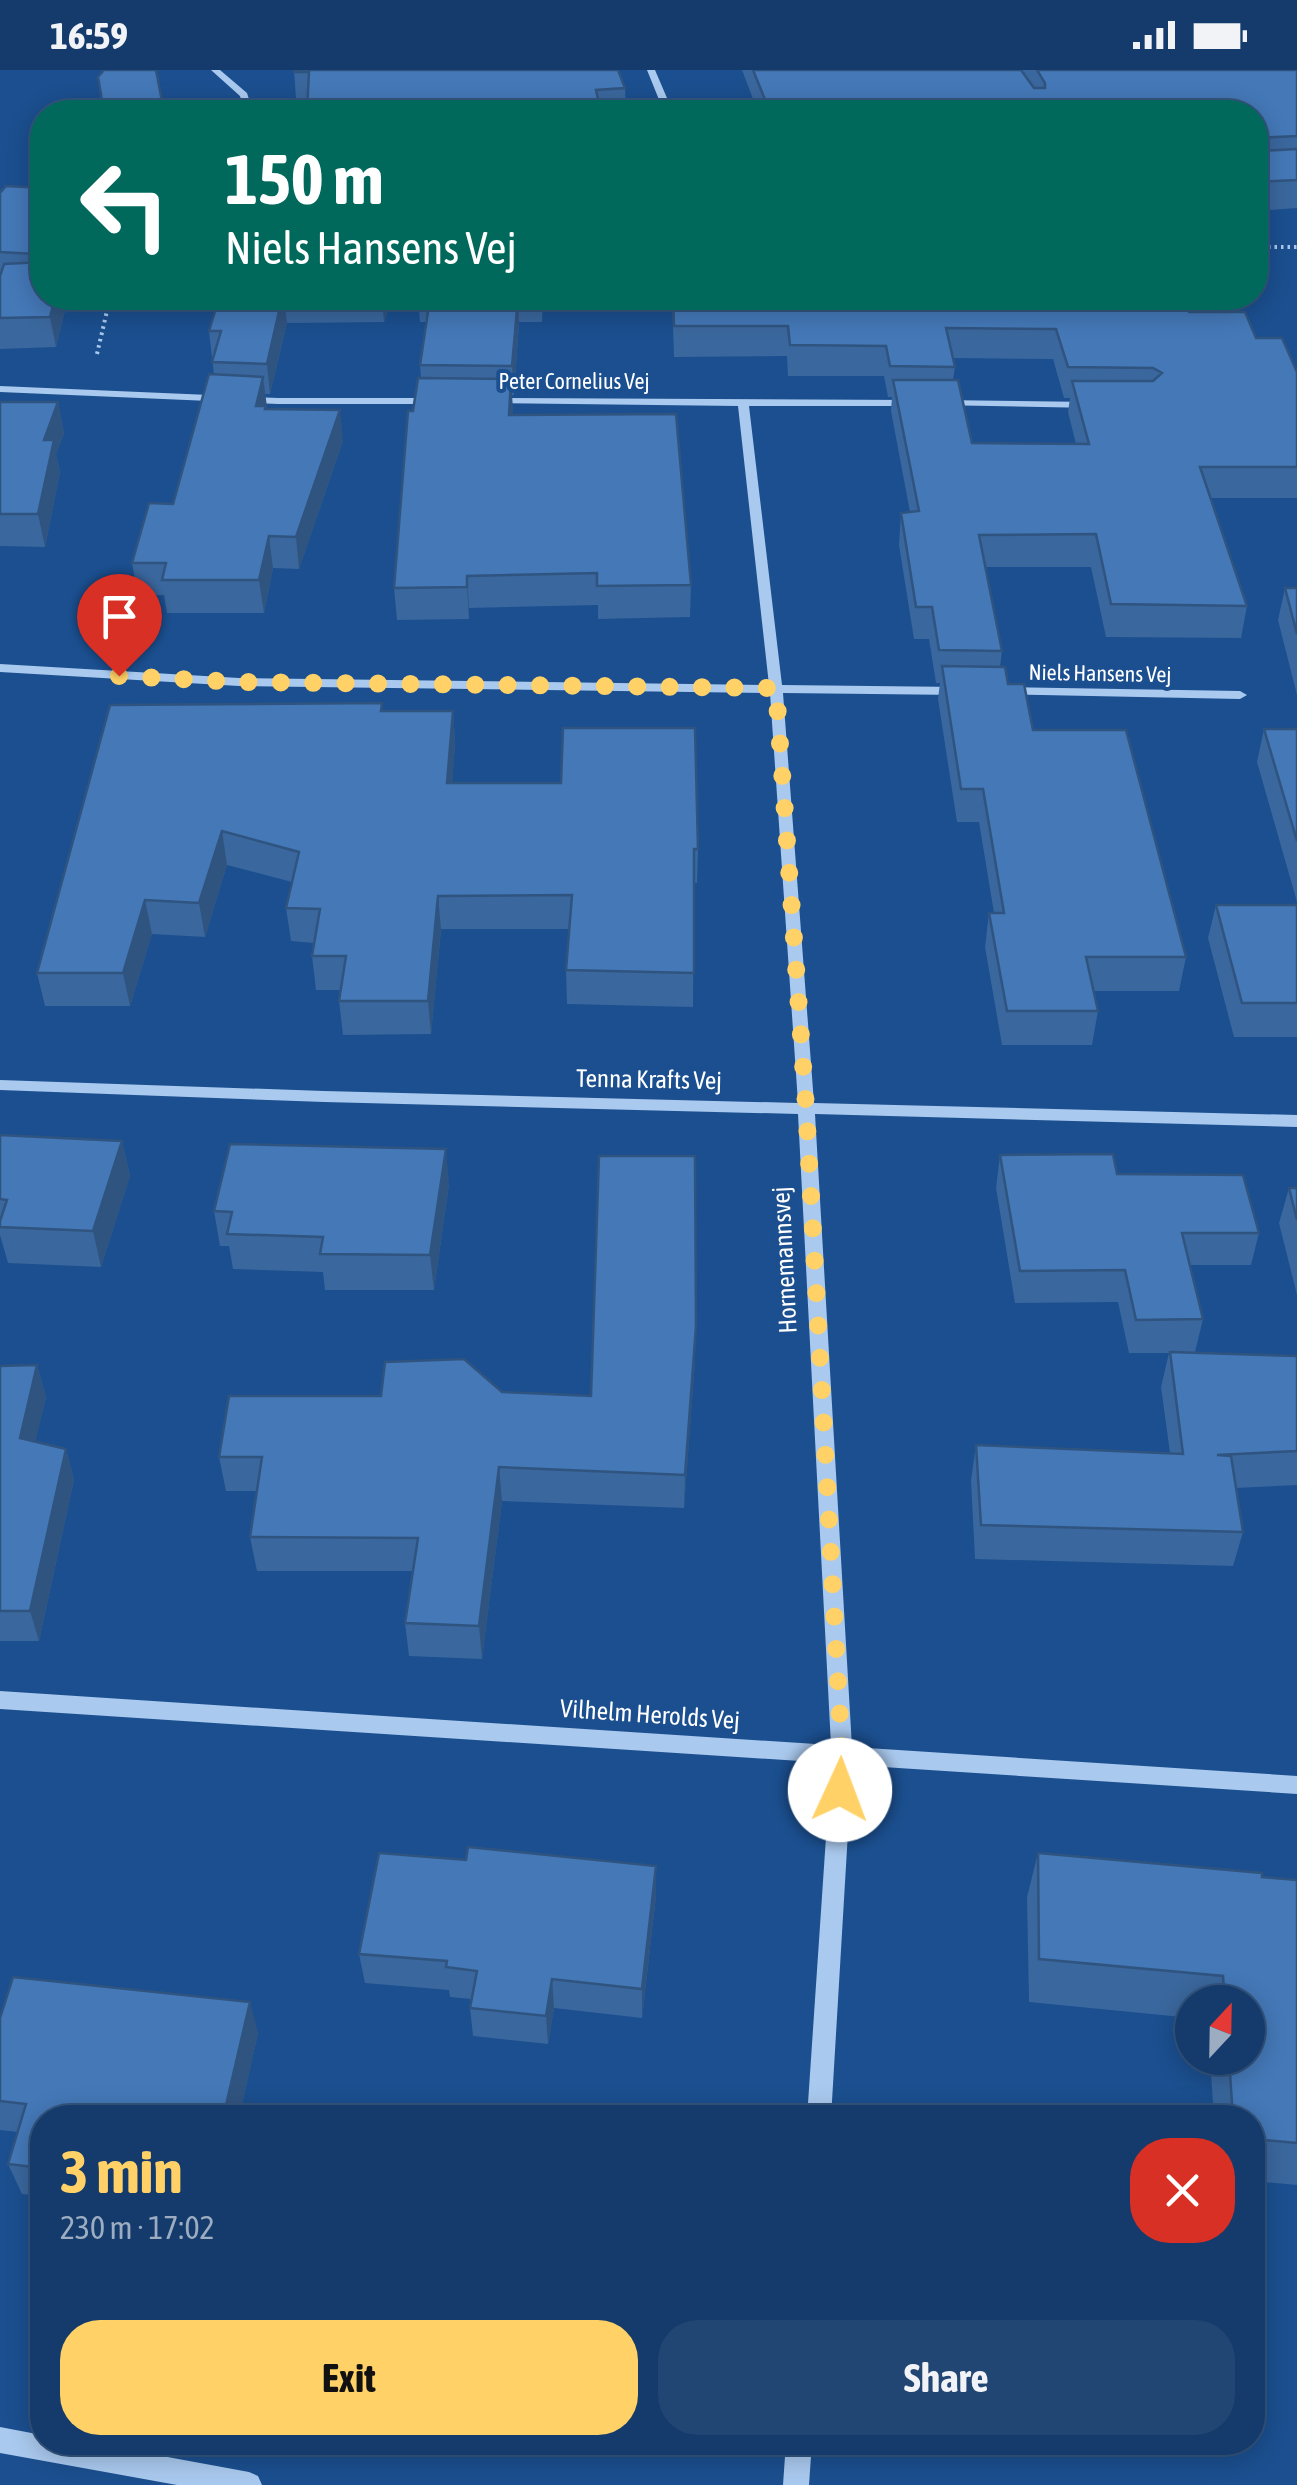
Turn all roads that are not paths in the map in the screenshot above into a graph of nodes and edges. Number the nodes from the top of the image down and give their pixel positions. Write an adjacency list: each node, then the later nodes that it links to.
1 (215, 70): 3 (street)
2 (651, 70): 4 (street)
3 (245, 100)
4 (665, 100)
5 (0, 389): 6 (street)
6 (452, 401)
7 (472, 401): 8 (street, Peter Cornelius Vej)
8 (744, 401): 9 (street, Peter Cornelius Vej); 11 (street, Hornemannsvej)
9 (1110, 405)
10 (0, 668): 11 (street)
11 (776, 688): 12 (street); 16 (street, Hornemannsvej)
12 (969, 691)
13 (989, 691): 14 (street, Niels Hansens Vej)
14 (1240, 695)
15 (0, 1085): 16 (street, Tenna Krafts Vej)
16 (806, 1106): 17 (street, Tenna Krafts Vej); 19 (street, Hornemannsvej)
17 (1297, 1121)
18 (0, 1700): 19 (street, Vilhelm Herolds Vej)
19 (842, 1754): 20 (street, Vilhelm Herolds Vej); 21 (street, Hornemannsvej)
20 (1297, 1785)
21 (821, 2105)
22 (0, 2440): 23 (street)
23 (30, 2445)
24 (83, 2455): 26 (street)
25 (798, 2455): 27 (street)
26 (248, 2485)
27 (796, 2485)

